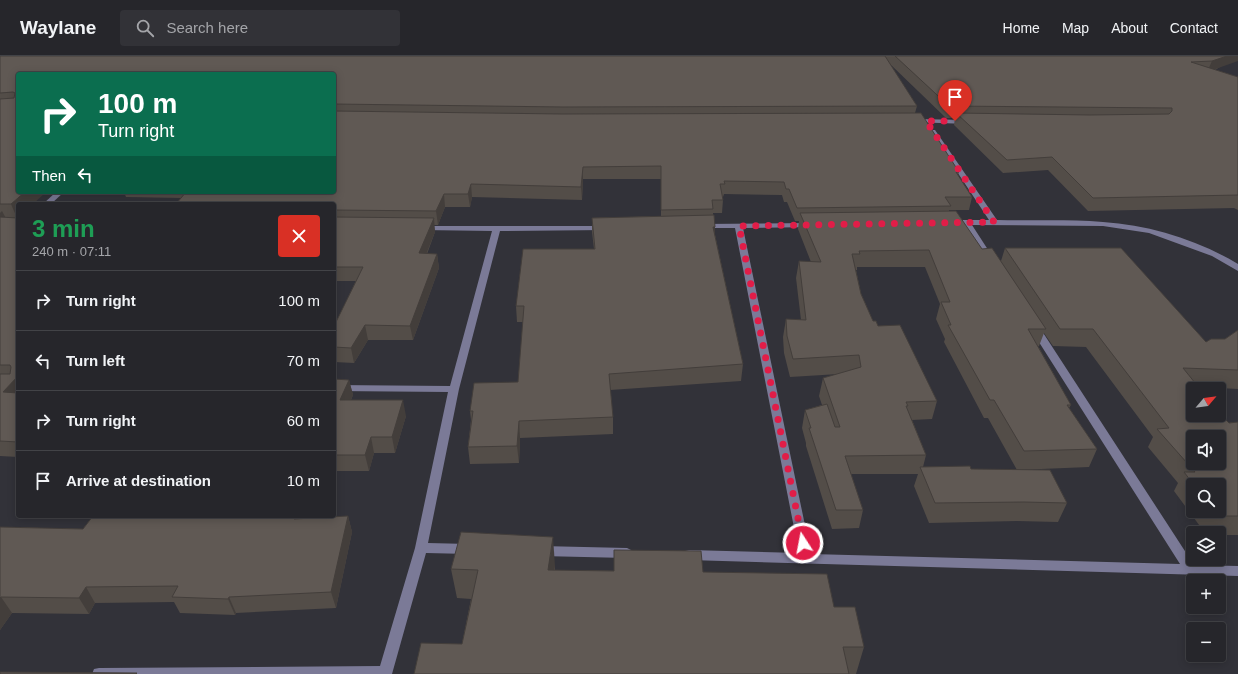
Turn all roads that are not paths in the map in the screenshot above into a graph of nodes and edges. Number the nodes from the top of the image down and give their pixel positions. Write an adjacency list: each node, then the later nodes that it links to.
1 (910, 121): 2 (street)
2 (926, 121): 3 (street); 8 (street)
3 (972, 122)
4 (58, 194): 5 (street)
5 (49, 202)
6 (943, 222): 7 (street)
7 (966, 222): 8 (street); 16 (street)
8 (994, 222): 15 (street)
9 (818, 224): 11 (street)
10 (692, 226): 11 (street)
11 (739, 226): 25 (street)
12 (412, 228): 14 (street)
13 (614, 228): 14 (street)
14 (497, 229): 19 (street)
15 (1237, 265)
16 (996, 269)
17 (1031, 322): 26 (street)
18 (336, 388): 19 (street)
19 (454, 389): 20 (street)
20 (421, 548): 21 (street); 28 (street)
21 (484, 549)
22 (531, 551): 23 (street)
23 (641, 554)
24 (680, 555): 25 (street)
25 (806, 558): 26 (street)
26 (1190, 569): 27 (street)
27 (1238, 571)
28 (385, 673): 29 (street)
29 (99, 674)

